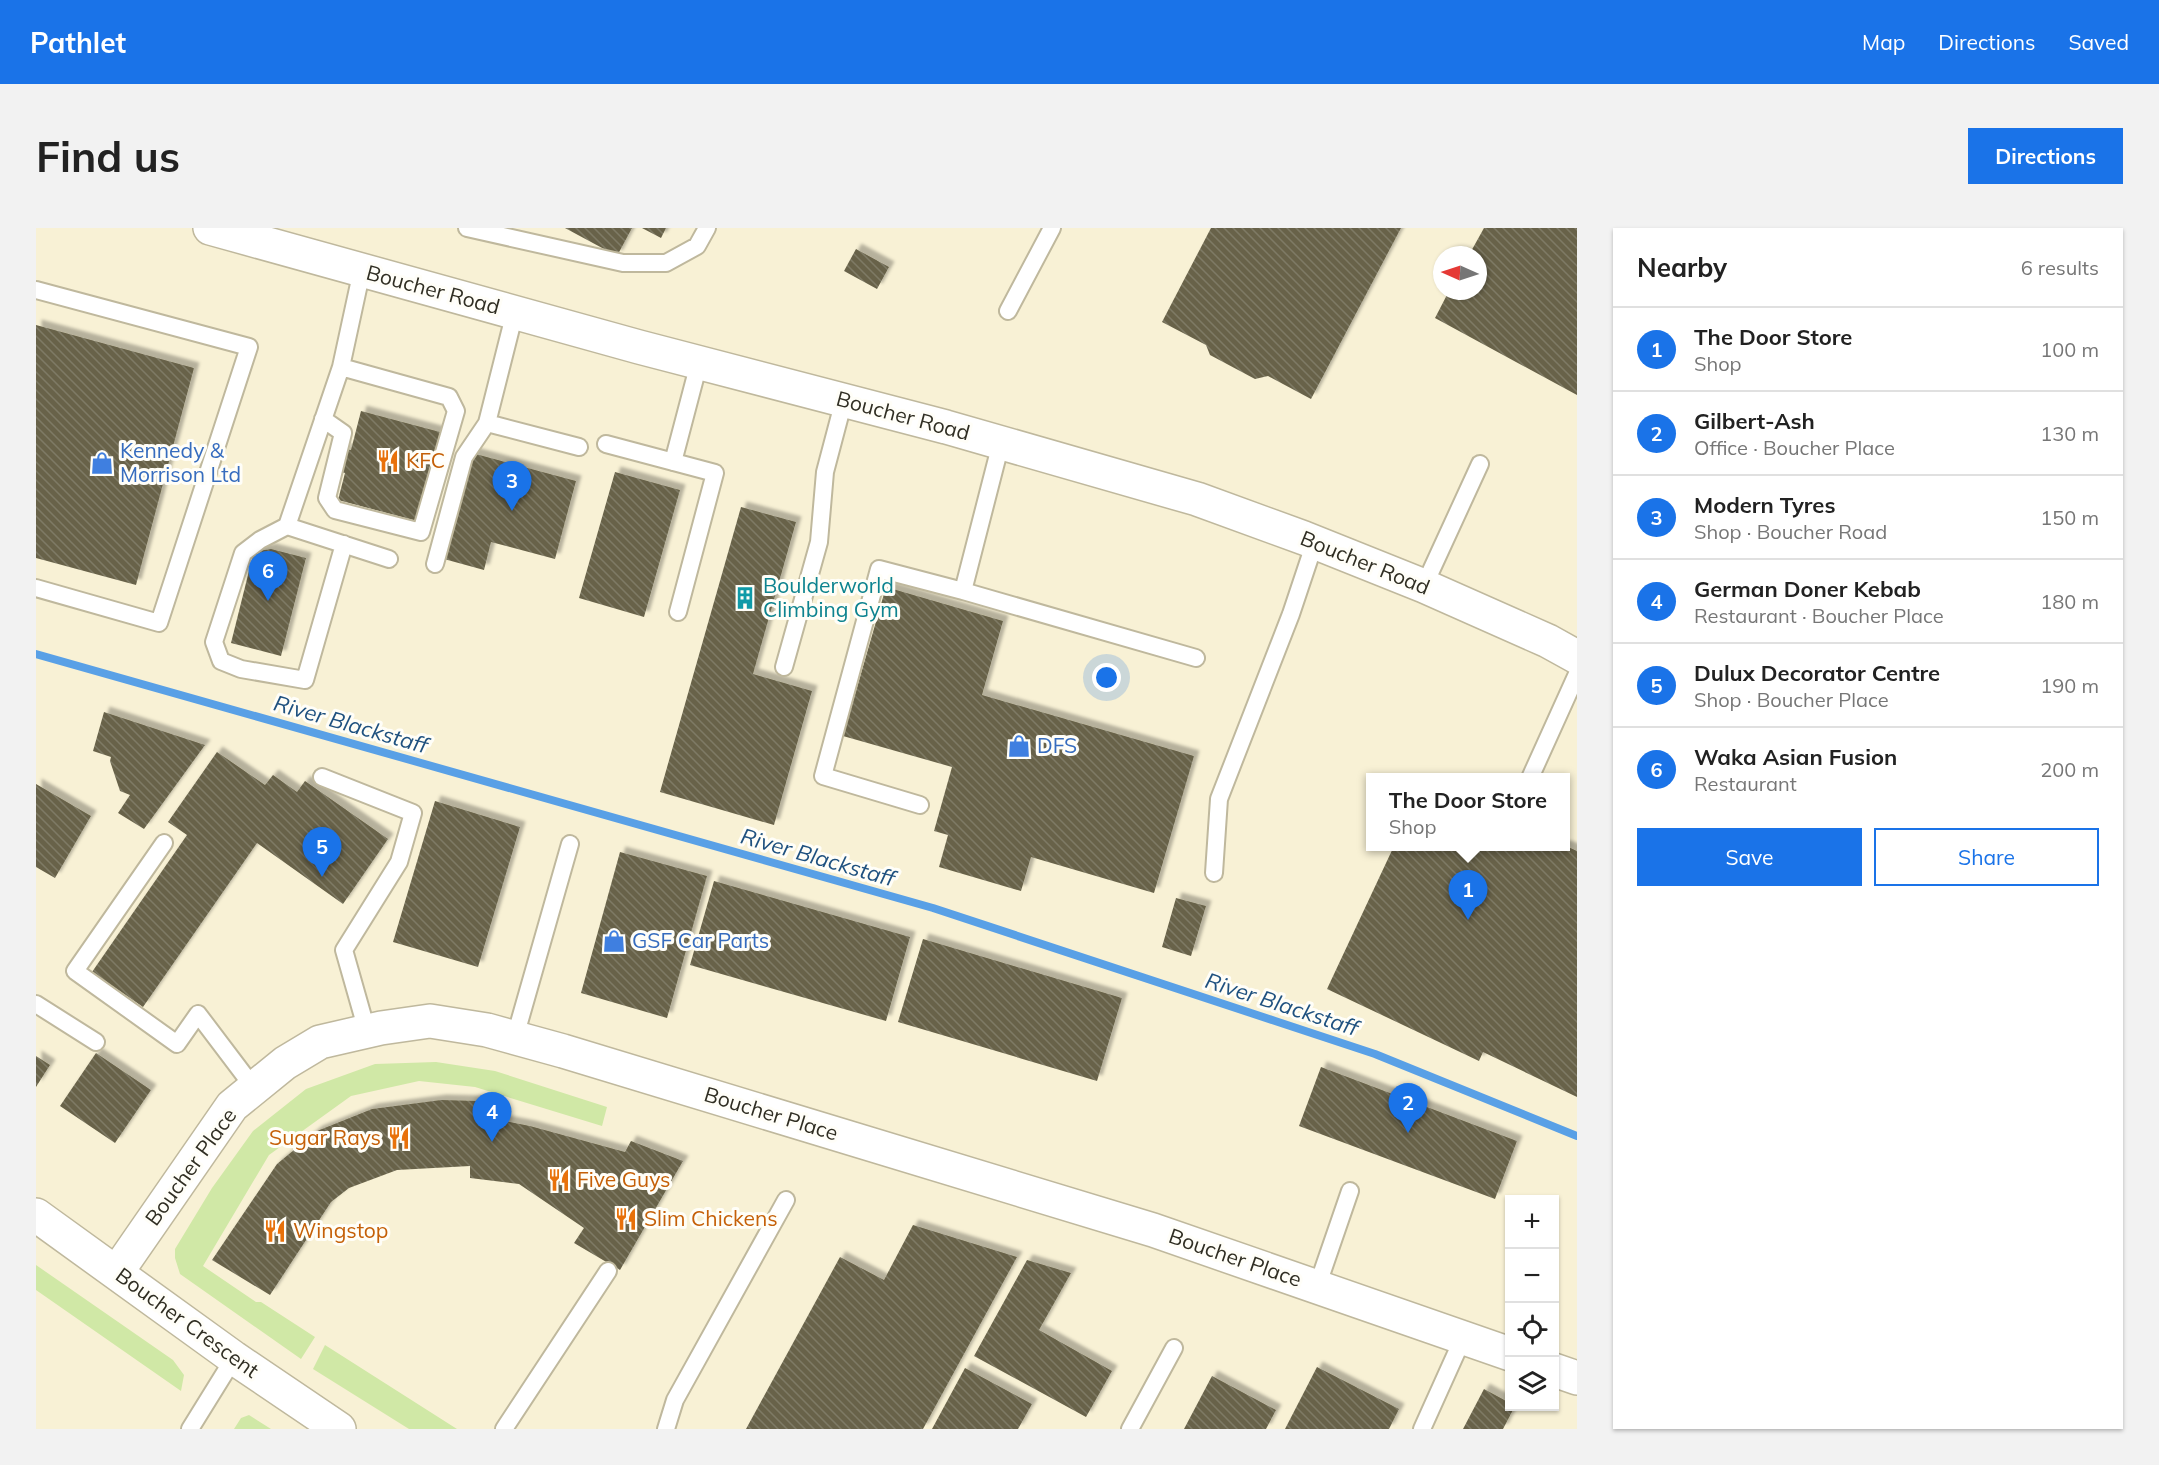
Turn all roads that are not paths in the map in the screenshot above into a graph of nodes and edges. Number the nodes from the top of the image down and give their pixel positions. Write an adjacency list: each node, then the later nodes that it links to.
1 (210, 228): 5 (street, Boucher Road)
2 (467, 228): 3 (lane)
3 (706, 228)
4 (1052, 228): 7 (lane)
5 (362, 270): 8 (street, Boucher Road); 10 (lane)
6 (36, 290): 25 (lane)
7 (1008, 311)
8 (515, 312): 9 (street, Boucher Road); 13 (lane)
9 (699, 363): 11 (street, Boucher Road); 17 (lane)
10 (341, 367): 12 (lane); 12 (lane)
11 (844, 400): 14 (street, Boucher Road); 30 (lane)
12 (323, 419): 19 (lane)
13 (487, 423): 16 (lane); 23 (lane)
14 (1001, 443): 20 (street, Boucher Road); 26 (lane)
15 (606, 444): 17 (lane)
16 (579, 447)
17 (674, 462): 27 (lane)
18 (1480, 464): 24 (lane)
19 (287, 526): 21 (lane); 21 (lane)
20 (1315, 542): 24 (street, Boucher Road); 37 (lane)
21 (344, 544): 22 (lane)
22 (389, 559)
23 (435, 564)
24 (1424, 586): 28 (street, Boucher Road)
25 (36, 588)
26 (963, 591): 29 (lane); 34 (lane)
27 (678, 612)
28 (1577, 657)
29 (1196, 658)
30 (784, 667)
31 (1577, 674): 32 (lane)
32 (1532, 773)
33 (322, 777): 39 (lane)
34 (920, 805)
35 (164, 843): 42 (lane)
36 (570, 844): 40 (lane)
37 (1214, 873)
38 (36, 1004): 41 (lane)
39 (367, 1031): 40 (street, Boucher Place); 42 (street, Boucher Place)
40 (515, 1037): 48 (street, Boucher Place)
41 (96, 1042)
42 (254, 1088): 47 (street, Boucher Place)
43 (1350, 1191): 48 (lane)
44 (786, 1200): 58 (lane)
45 (36, 1215): 47 (street, Boucher Crescent)
46 (608, 1271): 57 (lane)
47 (117, 1272): 52 (street, Boucher Crescent)
48 (1317, 1287): 49 (street, Boucher Place)
49 (1463, 1338): 51 (street, Boucher Place); 60 (lane)
50 (1174, 1348): 59 (lane)
51 (1505, 1353)
52 (234, 1358): 55 (lane); 56 (street, Boucher Crescent)
53 (1559, 1372): 54 (street)
54 (1577, 1378)
55 (190, 1429)
56 (339, 1429)
57 (504, 1429)
58 (666, 1429)
59 (1130, 1429)
60 (1422, 1429)

